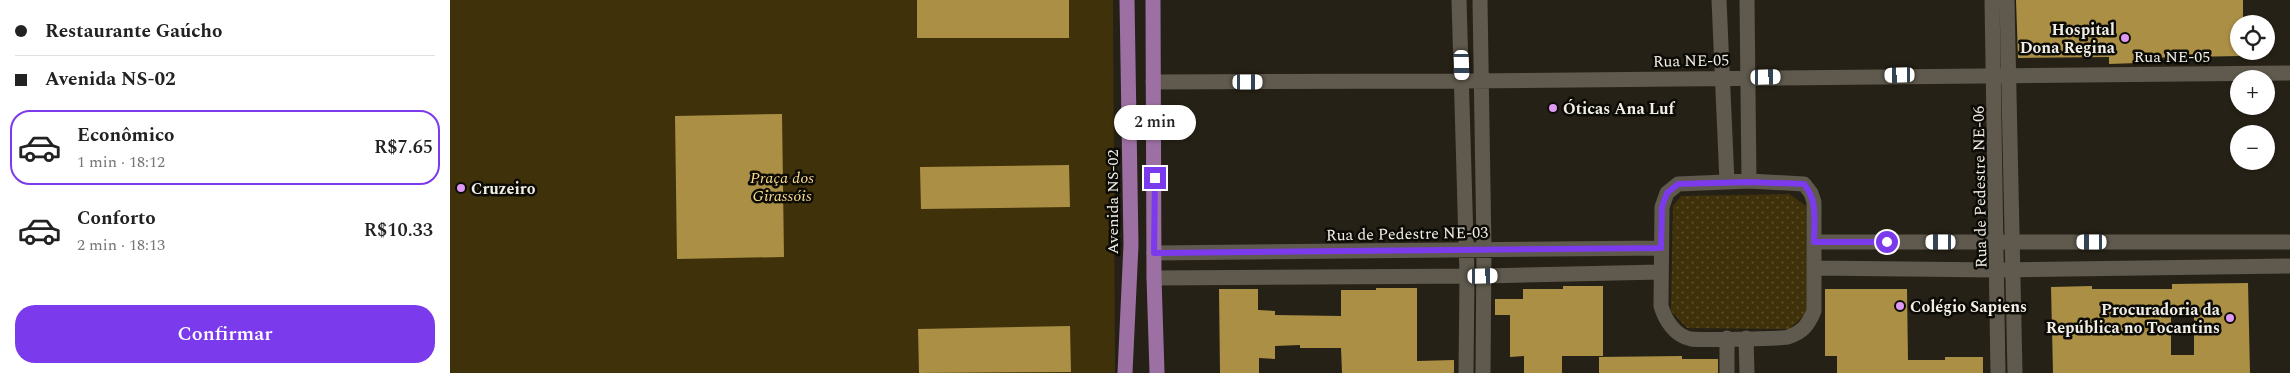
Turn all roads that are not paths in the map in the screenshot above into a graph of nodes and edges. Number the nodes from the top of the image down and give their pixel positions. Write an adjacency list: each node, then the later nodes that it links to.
1 (1127, 0): 36 (main road, Avenida NS-02)
2 (1153, 0): 15 (main road)
3 (1459, 0): 14 (street)
4 (1480, 0): 13 (street)
5 (1719, 0): 12 (street)
6 (1747, 0): 11 (street)
7 (1992, 0): 10 (street, Rua de Pedestre NE-06)
8 (2008, 0): 10 (street, Rua de Pedestre NE-06)
9 (2290, 73): 10 (street, Rua NE-05)
10 (2002, 74): 11 (street, Rua NE-05); 19 (street, Rua de Pedestre NE-06); 20 (street, Rua de Pedestre NE-06)
11 (1747, 77): 12 (street, Rua NE-05); 17 (street)
12 (1722, 78): 13 (street, Rua NE-05); 16 (street)
13 (1483, 80): 14 (street, Rua NE-05); 24 (street)
14 (1462, 81): 15 (street, Rua NE-05); 23 (street)
15 (1153, 82): 25 (main road)
16 (1727, 182): 17 (street); 22 (street)
17 (1749, 182): 18 (street)
18 (1814, 242): 19 (street); 27 (street)
19 (1996, 242): 20 (street); 28 (street, Rua de Pedestre NE-06)
20 (2013, 242): 21 (street); 29 (street, Rua de Pedestre NE-06)
21 (2290, 242)
22 (1661, 248): 24 (street, Rua de Pedestre NE-03); 30 (street)
23 (1467, 249): 24 (street, Rua de Pedestre NE-03); 25 (street, Rua de Pedestre NE-03); 31 (street)
24 (1484, 249): 32 (street)
25 (1154, 253): 33 (main road)
26 (2290, 266): 29 (street)
27 (1814, 268): 28 (street); 35 (street)
28 (1997, 270): 29 (street); 42 (street, Rua de Pedestre NE-06)
29 (2013, 270): 43 (street, Rua de Pedestre NE-06)
30 (1661, 272): 32 (street); 34 (street)
31 (1467, 276): 32 (street); 33 (street); 38 (street)
32 (1483, 276): 39 (street)
33 (1154, 278): 37 (main road)
34 (1727, 338): 35 (street); 40 (street)
35 (1746, 338): 41 (street)
36 (1126, 373)
37 (1157, 373)
38 (1466, 373)
39 (1483, 373)
40 (1727, 373)
41 (1747, 373)
42 (1998, 373)
43 (2015, 373)

